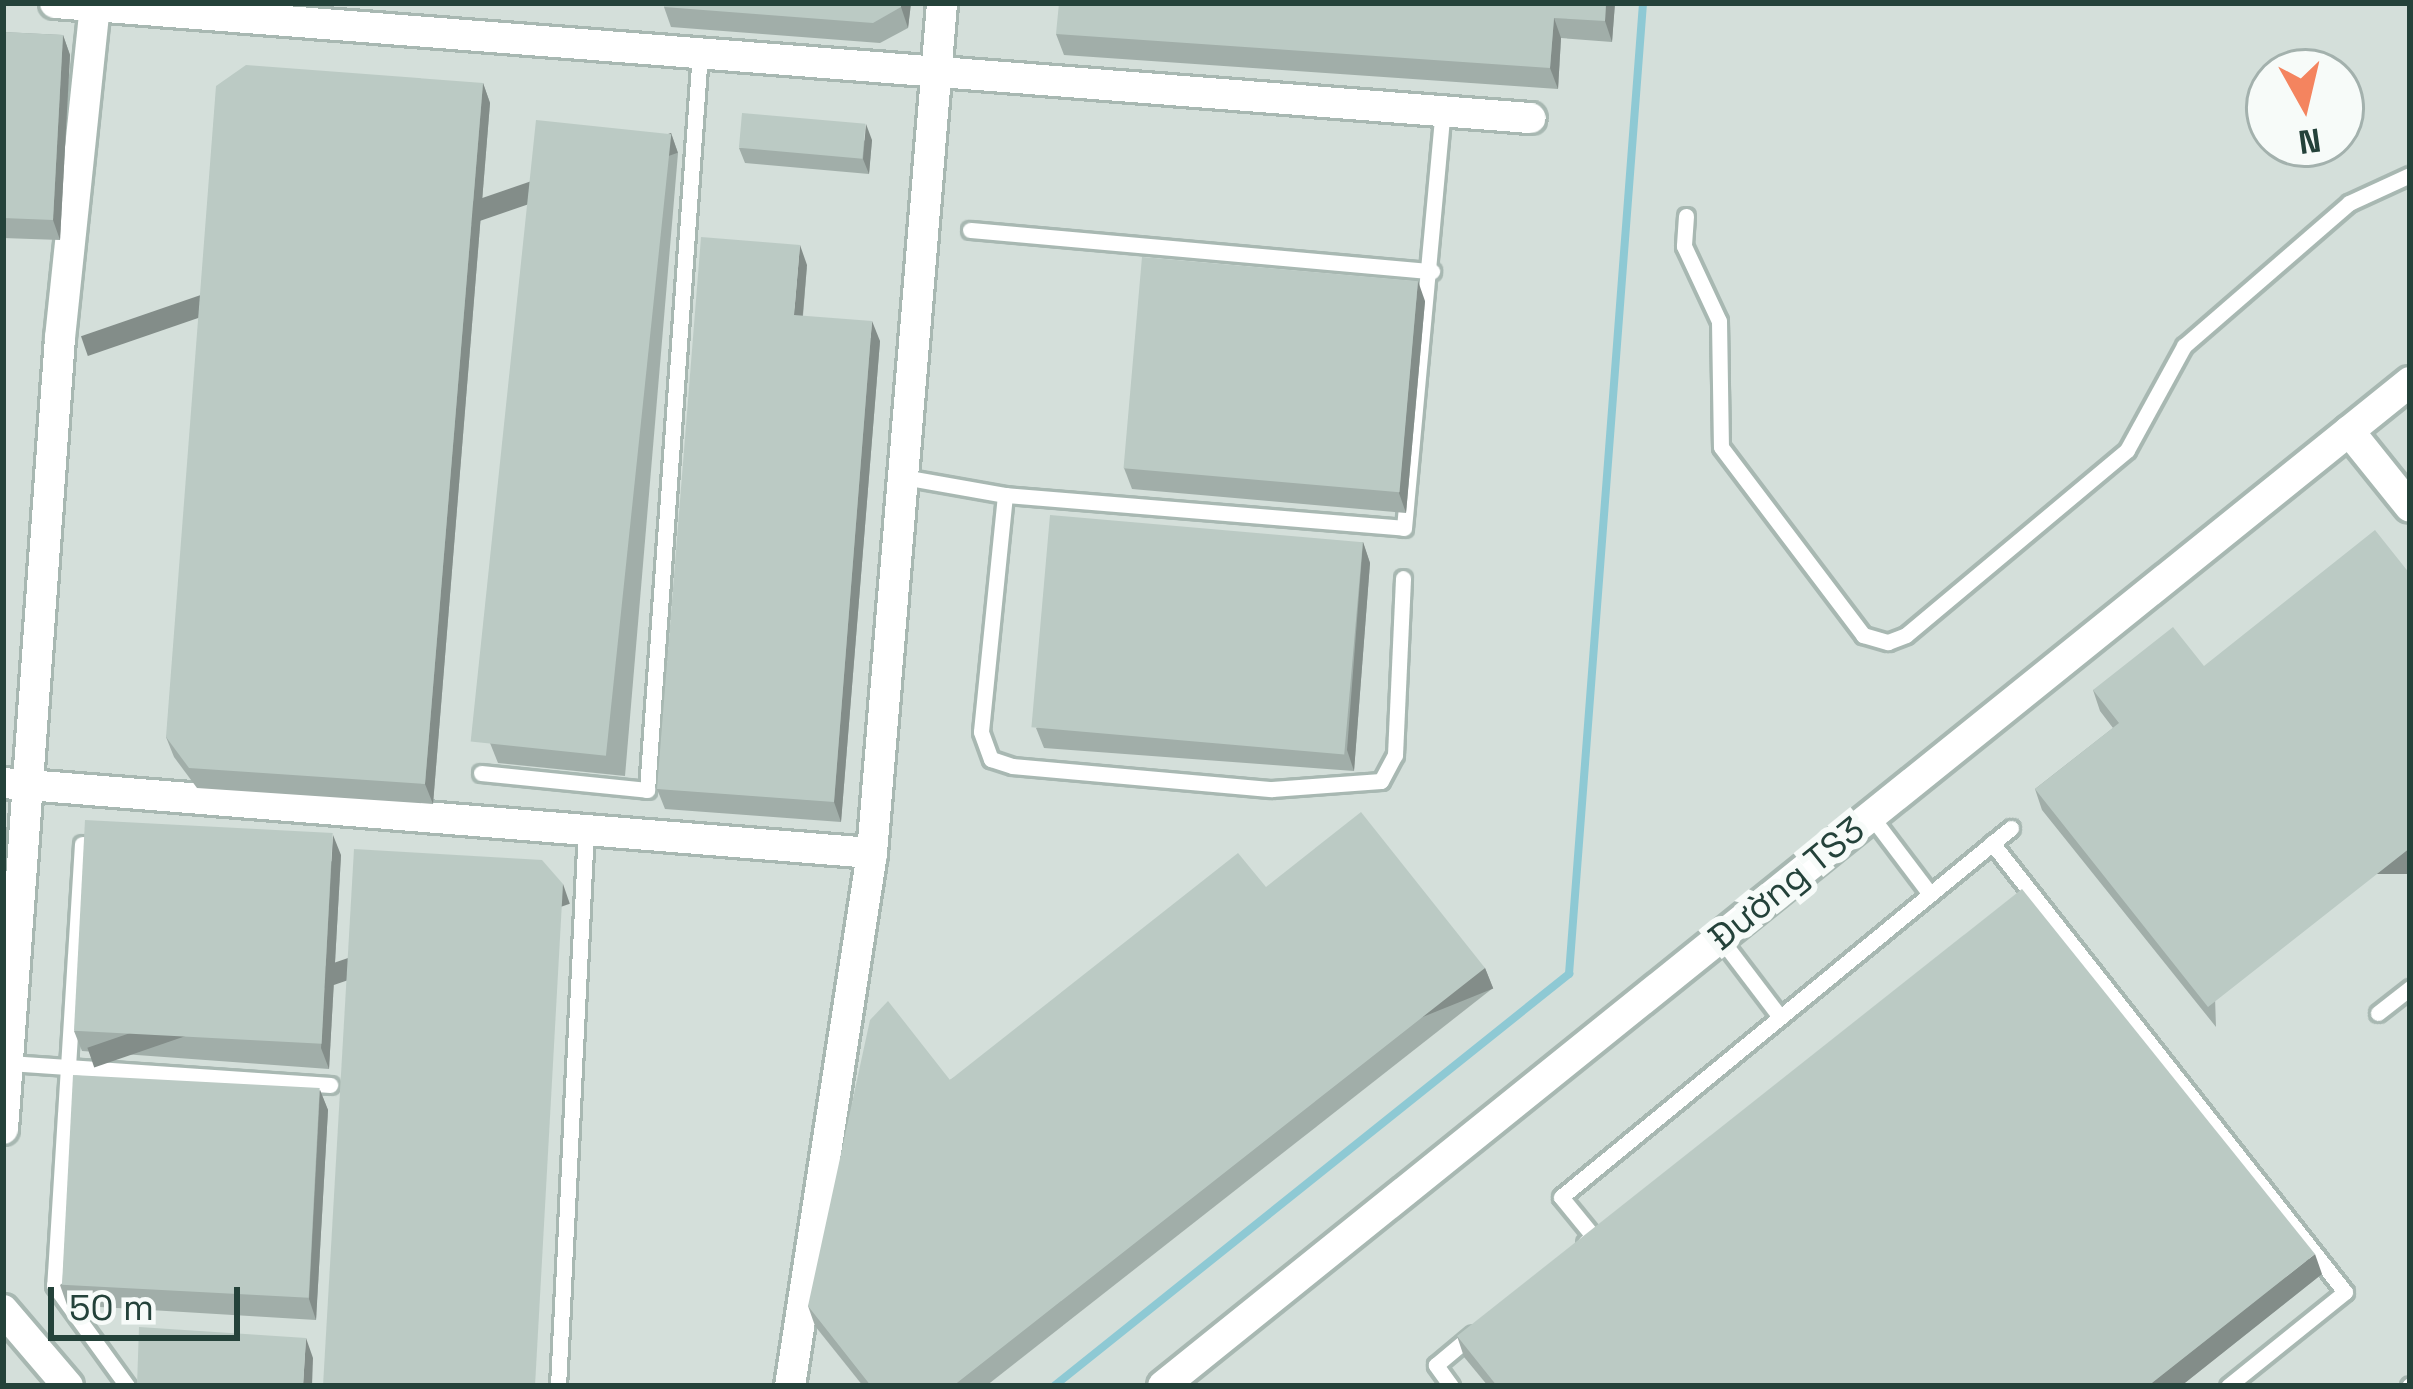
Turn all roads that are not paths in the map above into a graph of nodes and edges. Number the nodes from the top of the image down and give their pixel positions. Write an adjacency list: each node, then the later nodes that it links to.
1 (55, 3): 3 (street)
2 (942, 3): 5 (street)
3 (95, 5): 4 (street); 19 (street)
4 (700, 53): 5 (street); 18 (lane)
5 (937, 71): 6 (street); 14 (street)
6 (1443, 111): 7 (street); 11 (lane)
7 (1531, 118)
8 (2410, 176): 9 (lane)
9 (1686, 216)
10 (970, 230): 11 (lane)
11 (1432, 271): 15 (lane)
12 (2410, 382): 13 (street, Đường TS3)
13 (2349, 430): 16 (street); 20 (street, Đường TS3)
14 (903, 477): 15 (lane); 25 (street)
15 (1005, 494): 17 (lane)
16 (2410, 507)
17 (1403, 578)
18 (481, 773)
19 (17, 784): 22 (street); 31 (street)
20 (1871, 816): 26 (lane); 27 (street, Đường TS3)
21 (2011, 828): 23 (lane)
22 (586, 830): 25 (street); 40 (lane)
23 (1992, 843): 26 (lane); 44 (lane)
24 (82, 844): 32 (lane)
25 (872, 853): 41 (street)
26 (1930, 894): 30 (lane)
27 (1720, 938): 30 (lane); 42 (street, Đường TS3)
28 (2410, 988): 29 (lane)
29 (2378, 1013)
30 (1780, 1017): 35 (lane)
31 (9, 1063): 32 (lane); 34 (street)
32 (68, 1067): 33 (lane); 39 (lane)
33 (331, 1085)
34 (3, 1129)
35 (1576, 1250)
36 (3, 1310): 38 (street)
37 (1488, 1322): 43 (lane)
38 (68, 1386)
39 (127, 1386)
40 (558, 1386)
41 (790, 1386)
42 (1163, 1386)
43 (1451, 1386)
44 (2228, 1386)

